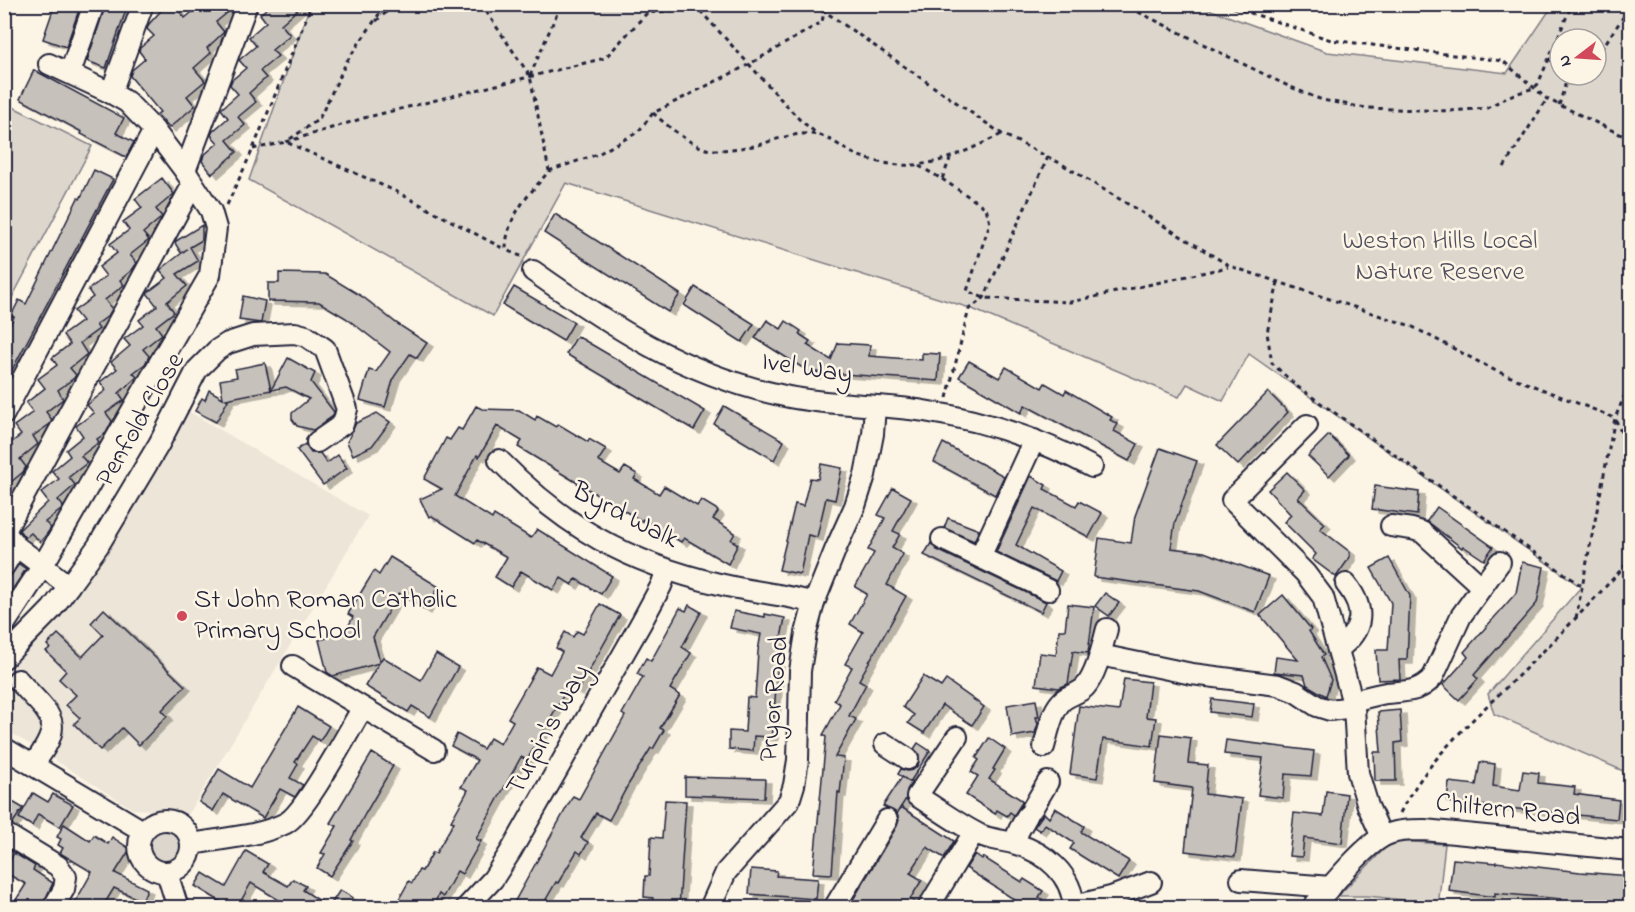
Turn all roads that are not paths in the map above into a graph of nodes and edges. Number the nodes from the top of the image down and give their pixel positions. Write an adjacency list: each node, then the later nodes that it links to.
1 (94, 4): 5 (street)
2 (143, 4): 6 (street)
3 (247, 4): 8 (street)
4 (50, 64): 5 (street)
5 (70, 73): 6 (street)
6 (111, 93): 7 (street)
7 (154, 130): 8 (street); 11 (street)
8 (189, 178): 18 (street); 23 (street)
9 (533, 271): 10 (street, Ivel Way)
10 (875, 406): 13 (street, Ivel Way); 29 (street, Pryor Road)
11 (4, 414)
12 (1306, 425): 33 (street)
13 (1034, 440): 16 (street, Ivel Way); 20 (street)
14 (317, 442): 26 (street, Penfold Close)
15 (499, 460): 24 (street, Byrd Walk)
16 (1092, 467)
17 (1391, 526): 27 (street)
18 (8, 536): 22 (street); 23 (street)
19 (942, 539): 20 (street)
20 (980, 557): 28 (street)
21 (1500, 562): 27 (street)
22 (4, 566)
23 (42, 567): 26 (street); 30 (street)
24 (666, 570): 29 (street, Byrd Walk); 63 (street, Turpin's Way)
25 (1346, 584): 33 (street)
26 (69, 586): 32 (street, Penfold Close)
27 (1482, 587): 38 (street)
28 (1048, 590)
29 (814, 603): 64 (street, Pryor Road)
30 (4, 625): 32 (street)
31 (1107, 629): 34 (street)
32 (21, 639): 35 (street, Penfold Close)
33 (1338, 648): 38 (street)
34 (1100, 655): 38 (street); 42 (street)
35 (4, 658)
36 (293, 666): 39 (street)
37 (18, 680): 45 (street)
38 (1354, 704): 52 (street)
39 (362, 709): 44 (street); 54 (street)
40 (957, 736): 46 (street)
41 (885, 744): 46 (street)
42 (1044, 747)
43 (4, 748): 45 (street)
44 (434, 750)
45 (33, 765): 49 (street)
46 (918, 765): 50 (street)
47 (1048, 782): 53 (street)
48 (887, 820): 65 (street)
49 (143, 831): 54 (street); 56 (street)
50 (974, 832): 53 (street); 66 (street)
51 (4, 833): 61 (street)
52 (1389, 835): 55 (street, Chiltern Road); 59 (street)
53 (1014, 843): 60 (street)
54 (192, 844): 56 (street)
55 (1630, 850)
56 (167, 873): 62 (street)
57 (1240, 880): 59 (street)
58 (1151, 882): 60 (street)
59 (1331, 887): 67 (street)
60 (1074, 907)
61 (53, 908)
62 (178, 908)
63 (466, 908)
64 (710, 908)
65 (834, 908)
66 (928, 908)
67 (1312, 908)

